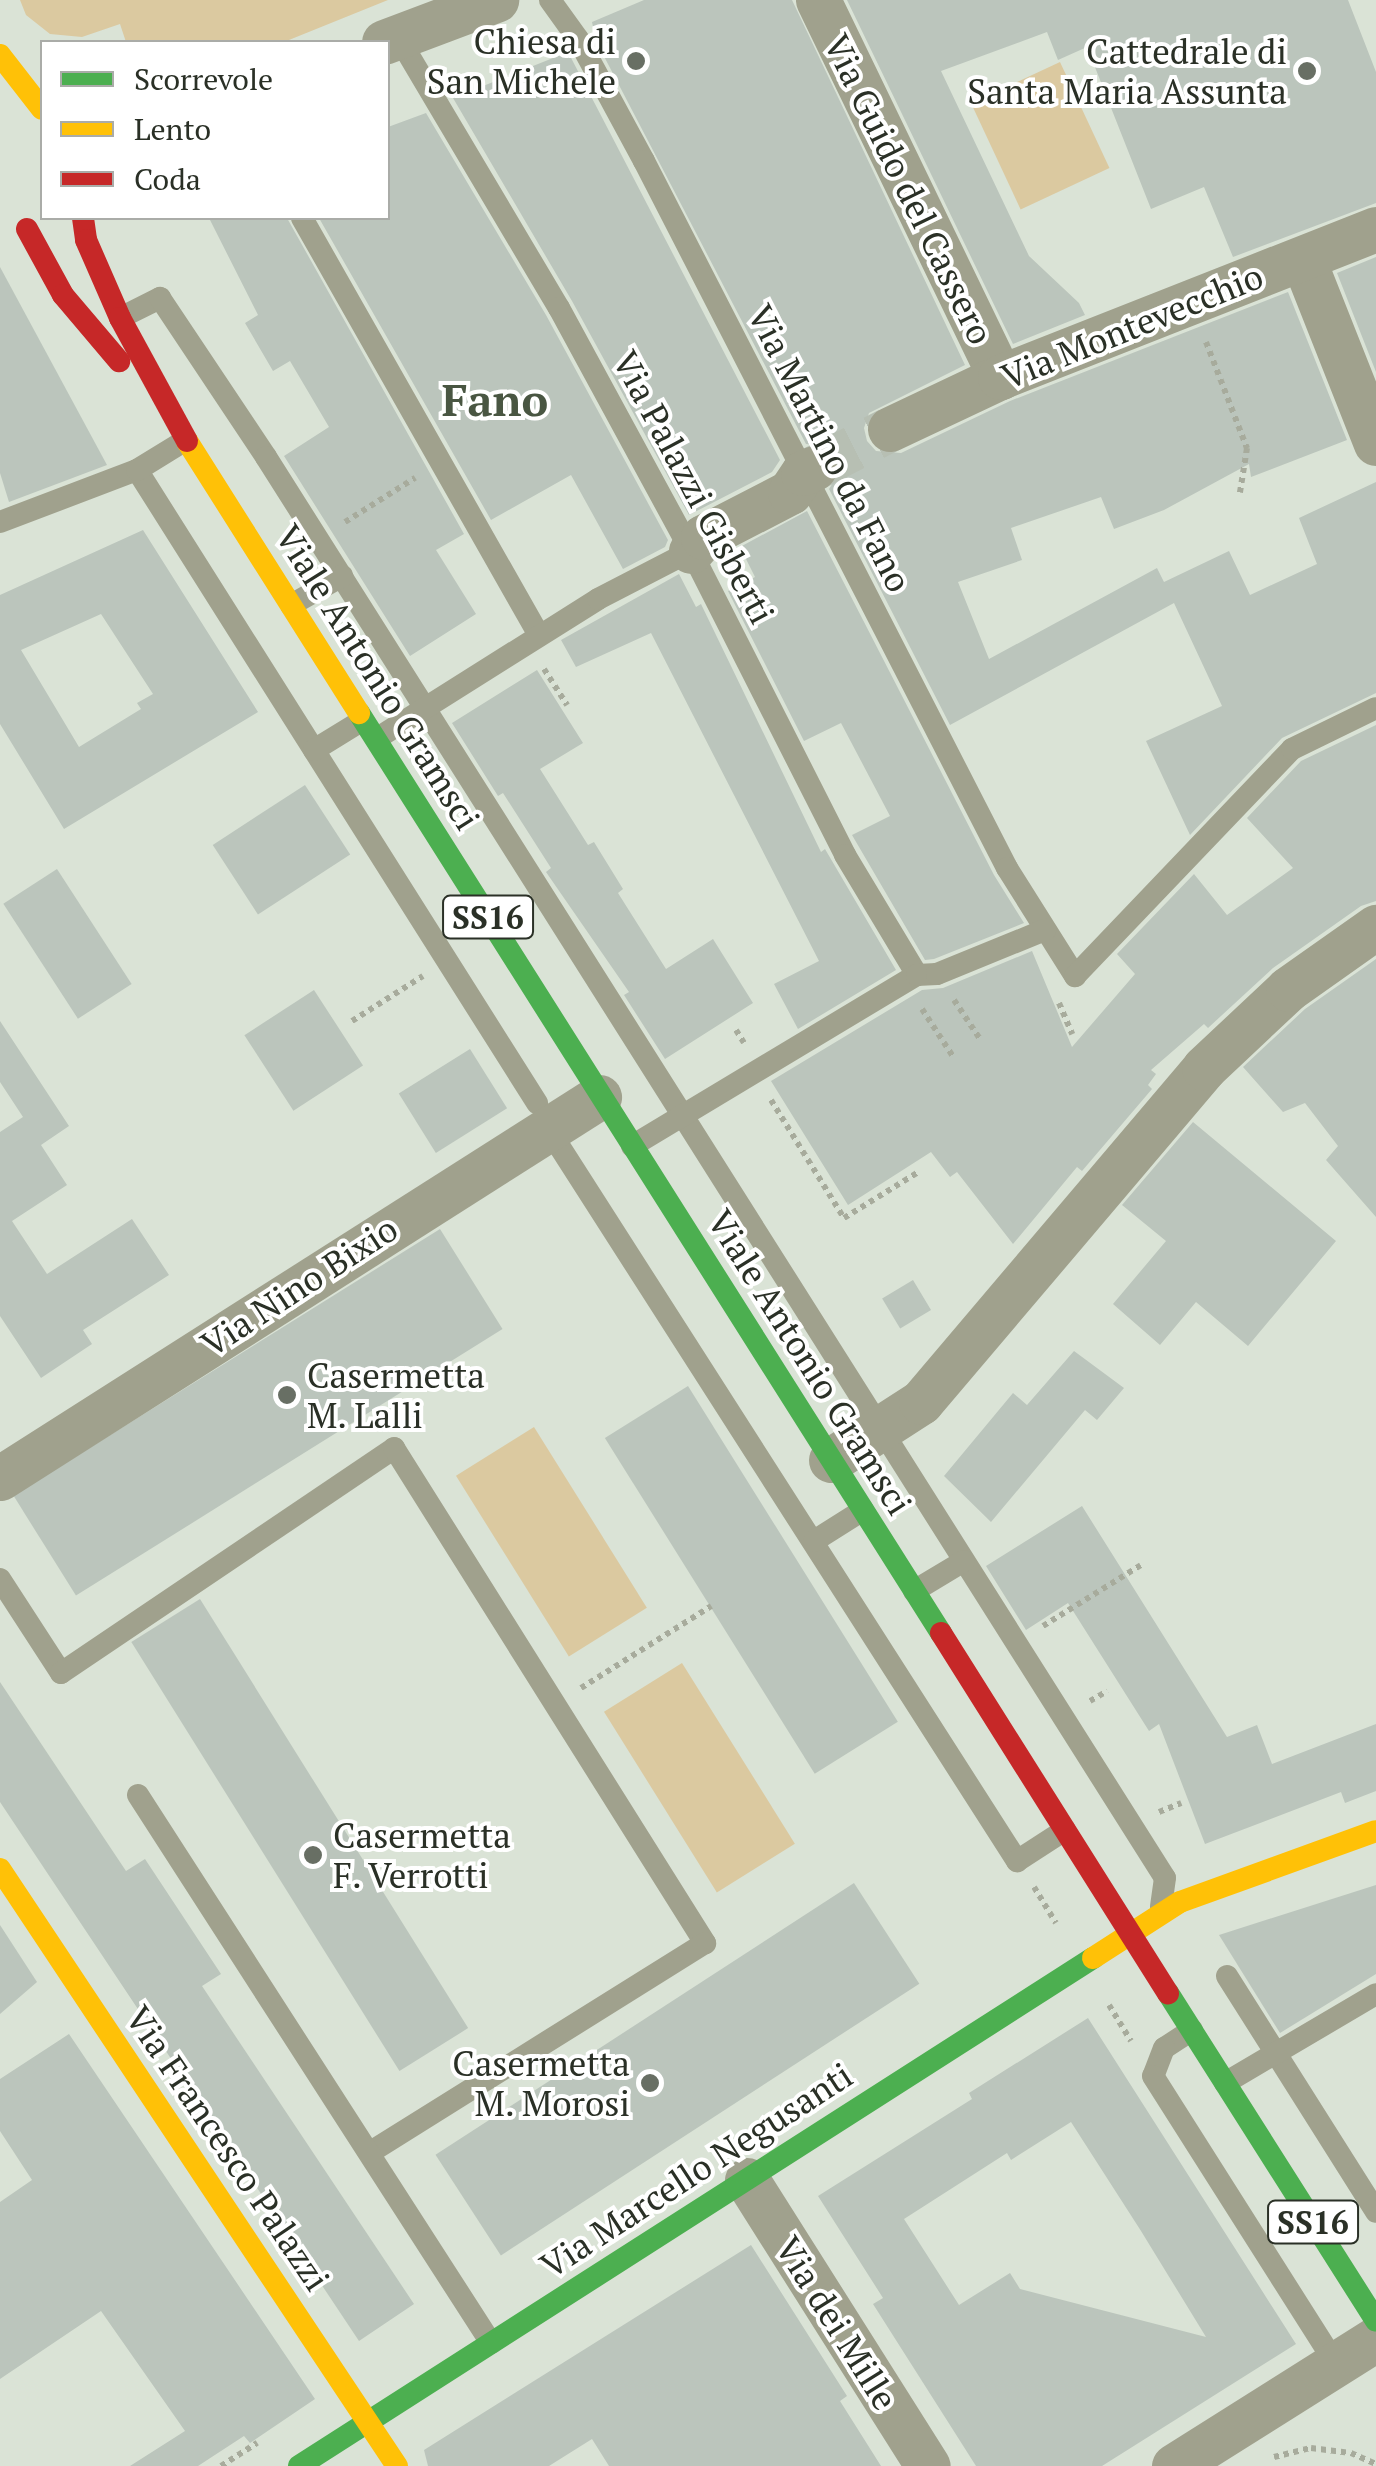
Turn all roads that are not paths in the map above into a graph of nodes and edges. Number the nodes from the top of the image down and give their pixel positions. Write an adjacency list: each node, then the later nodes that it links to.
1 (496, 0): 4 (street)
2 (550, 0): 18 (lane, Via Martino da Fano)
3 (818, 0): 13 (street, Via Guido del Cassero)
4 (391, 40): 20 (lane, Via Palazzi Gisberti)
5 (0, 55): 6 (main road)
6 (40, 106)
7 (84, 220): 12 (main road, Viale Antonio Gramsci / SS16)
8 (303, 220): 23 (lane)
9 (30, 225): 15 (main road, Viale Antonio Gramsci / SS16)
10 (1376, 229): 11 (street, Via Montevecchio)
11 (1303, 258): 13 (street, Via Montevecchio); 16 (street)
12 (120, 318): 15 (main road, Viale Antonio Gramsci / SS16); 21 (lane)
13 (1000, 377): 14 (street, Via Montevecchio)
14 (890, 429)
15 (186, 440): 17 (lane); 22 (main road, Viale Antonio Gramsci / SS16)
16 (1376, 443)
17 (137, 470): 19 (lane); 27 (lane)
18 (809, 470): 20 (street); 29 (lane, Via Martino da Fano)
19 (0, 522)
20 (691, 551): 23 (lane); 30 (lane, Via Palazzi Gisberti)
21 (342, 576): 22 (lane); 24 (lane)
22 (291, 606): 26 (main road, Viale Antonio Gramsci / SS16)
23 (538, 635): 24 (lane)
24 (425, 708): 26 (lane); 34 (lane)
25 (1376, 708): 29 (lane, Via Martino da Fano)
26 (370, 729): 27 (lane); 31 (main road, Viale Antonio Gramsci / SS16)
27 (314, 750): 31 (lane)
28 (1376, 927): 36 (street)
29 (1045, 930): 30 (lane)
30 (919, 977): 34 (lane)
31 (511, 1004): 32 (main road, Viale Antonio Gramsci / SS16); 33 (lane)
32 (600, 1096): 33 (street, Via Nino Bixio); 35 (main road, Viale Antonio Gramsci / SS16)
33 (542, 1115): 38 (street, Via Nino Bixio); 40 (lane)
34 (683, 1116): 35 (lane); 36 (lane)
35 (632, 1146): 37 (main road, Viale Antonio Gramsci / SS16)
36 (882, 1430): 37 (street); 41 (lane)
37 (831, 1460): 39 (main road, Viale Antonio Gramsci / SS16)
38 (0, 1478)
39 (863, 1510): 40 (lane); 43 (main road, Viale Antonio Gramsci / SS16)
40 (814, 1541): 45 (lane)
41 (964, 1561): 43 (lane); 48 (lane)
42 (0, 1579): 55 (lane)
43 (914, 1591): 45 (main road, Viale Antonio Gramsci / SS16)
44 (138, 1795): 55 (lane)
45 (1066, 1830): 49 (main road, Viale Antonio Gramsci / SS16)
46 (1376, 1831): 48 (main road, Via Marcello Negusanti)
47 (0, 1870): 62 (main road, Via Francesco Palazzi)
48 (1160, 1915): 49 (main road, Via Marcello Negusanti)
49 (1131, 1934): 52 (main road, Viale Antonio Gramsci / SS16); 56 (main road, Via Marcello Negusanti)
50 (1226, 1976): 53 (lane)
51 (1376, 1994): 53 (lane)
52 (1192, 2030): 54 (main road, Viale Antonio Gramsci / SS16); 61 (lane)
53 (1275, 2052): 54 (lane); 57 (lane)
54 (1225, 2083): 58 (main road, Viale Antonio Gramsci / SS16)
55 (370, 2152): 60 (lane)
56 (746, 2180): 60 (main road, Via Marcello Negusanti); 65 (street, Via dei Mille)
57 (1376, 2212)
58 (1376, 2322)
59 (1376, 2339): 61 (street)
60 (490, 2343): 62 (main road, Via Marcello Negusanti)
61 (1336, 2364): 66 (street)
62 (369, 2421): 63 (main road, Via Marcello Negusanti); 64 (main road, Via Francesco Palazzi)
63 (299, 2466)
64 (397, 2466)
65 (928, 2466)
66 (1174, 2466)

